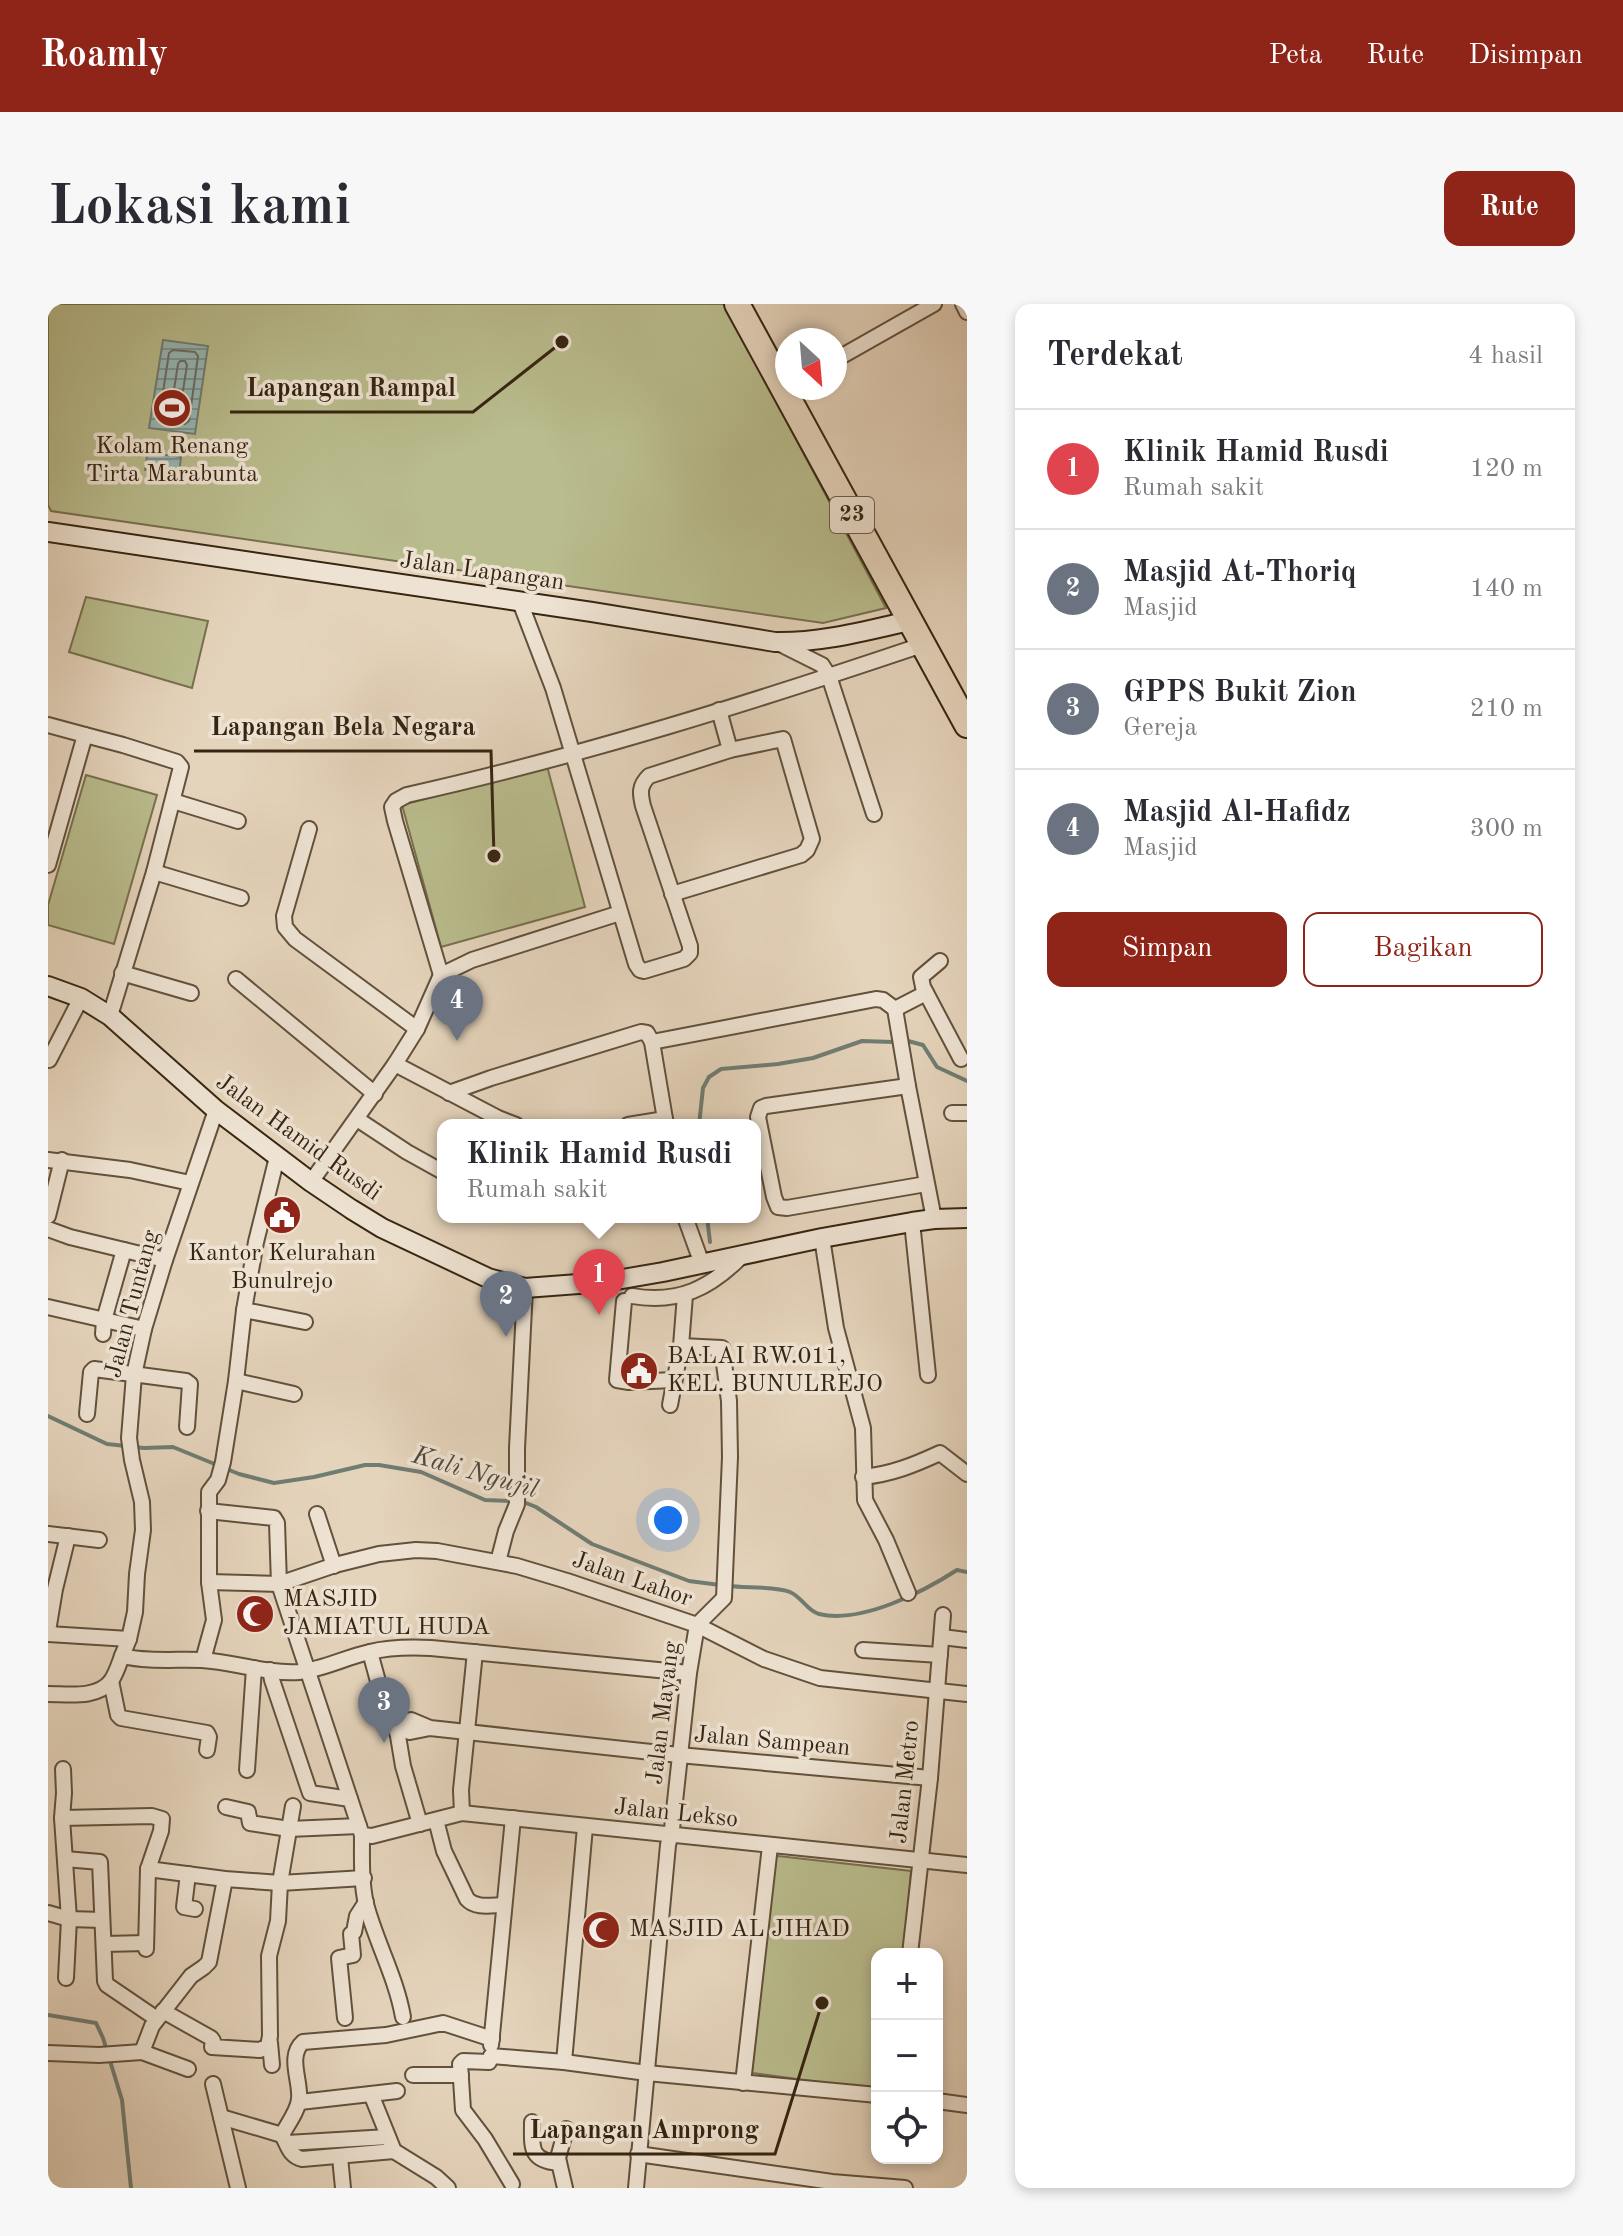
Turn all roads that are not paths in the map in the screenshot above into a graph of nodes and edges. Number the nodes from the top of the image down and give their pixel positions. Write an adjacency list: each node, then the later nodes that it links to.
1 (737, 304): 6 (highway, 23)
2 (934, 304): 5 (street)
3 (963, 304): 4 (street)
4 (967, 312)
5 (847, 353)
6 (775, 369)
7 (792, 400): 10 (highway, 23)
8 (48, 532): 9 (street, Jalan Lapangan)
9 (520, 602): 11 (street, Jalan Lapangan); 19 (street)
10 (909, 621): 11 (street, Jalan Lapangan); 12 (highway, 23)
11 (775, 642): 13 (street)
12 (922, 645): 13 (street); 16 (highway, 23)
13 (829, 676): 14 (street); 21 (street)
14 (719, 710): 18 (street); 19 (street)
15 (48, 725): 17 (street)
16 (967, 725)
17 (85, 735): 20 (street); 24 (street)
18 (730, 750): 27 (street); 27 (street)
19 (573, 754): 29 (street); 32 (street)
20 (173, 801): 22 (street); 26 (street)
21 (874, 814)
22 (238, 821)
23 (309, 829): 40 (street)
24 (51, 842): 25 (street)
25 (48, 865)
26 (154, 872): 28 (street); 31 (street)
27 (672, 894): 29 (street)
28 (241, 898)
29 (620, 913): 32 (street)
30 (940, 961): 36 (street)
31 (122, 973): 35 (street); 39 (street)
32 (441, 975): 40 (street)
33 (236, 979): 47 (street)
34 (48, 986): 37 (street, Jalan Hamid Rusdi)
35 (191, 993)
36 (926, 993): 38 (street); 42 (street)
37 (81, 998): 39 (street, Jalan Hamid Rusdi); 43 (street)
38 (895, 1009): 41 (street); 45 (street)
39 (110, 1016): 48 (street, Jalan Hamid Rusdi)
40 (417, 1029): 44 (street)
41 (652, 1042): 46 (street); 51 (street)
42 (961, 1059)
43 (49, 1060)
44 (395, 1064): 46 (street); 47 (street)
45 (908, 1086): 52 (street); 59 (street)
46 (449, 1093): 50 (street)
47 (375, 1094): 49 (street)
48 (216, 1110): 54 (street, Jalan Hamid Rusdi); 58 (street, Jalan Tuntang)
49 (357, 1119): 56 (street); 57 (street)
50 (503, 1119)
51 (665, 1119)
52 (758, 1119)
53 (761, 1132): 59 (street)
54 (277, 1157): 57 (street, Jalan Hamid Rusdi); 76 (street)
55 (55, 1160): 58 (street); 60 (street)
56 (437, 1169)
57 (311, 1182): 72 (street, Jalan Hamid Rusdi)
58 (190, 1183): 69 (street, Jalan Tuntang)
59 (926, 1184): 62 (street)
60 (48, 1216)
61 (967, 1218): 62 (street, Jalan Hamid Rusdi)
62 (934, 1219): 63 (street, Jalan Hamid Rusdi)
63 (912, 1222): 66 (street, Jalan Hamid Rusdi); 82 (street)
64 (687, 1223): 70 (street)
65 (48, 1229): 67 (street)
66 (822, 1238): 68 (street, Jalan Hamid Rusdi); 90 (street)
67 (124, 1250): 69 (street); 78 (street)
68 (742, 1256): 70 (street, Jalan Hamid Rusdi); 73 (street)
69 (165, 1260): 79 (street, Jalan Tuntang)
70 (702, 1264): 71 (street, Jalan Hamid Rusdi)
71 (641, 1276): 72 (street, Jalan Hamid Rusdi); 74 (street)
72 (525, 1288): 96 (street)
73 (685, 1295): 74 (street); 80 (street)
74 (633, 1299): 83 (street)
75 (48, 1307): 78 (street)
76 (244, 1310): 77 (street); 84 (street)
77 (305, 1322)
78 (103, 1327): 79 (street)
79 (144, 1329): 81 (street, Jalan Tuntang)
80 (681, 1346): 83 (street); 102 (street)
81 (134, 1375): 87 (street); 88 (street); 105 (street, Jalan Tuntang)
82 (928, 1375)
83 (674, 1380): 86 (street)
84 (236, 1381): 85 (street); 91 (street)
85 (294, 1394)
86 (670, 1405)
87 (87, 1414)
88 (187, 1427)
89 (967, 1474): 90 (street)
90 (863, 1477): 100 (street)
91 (208, 1511): 98 (street); 99 (street)
92 (317, 1514): 97 (street)
93 (48, 1534): 94 (street)
94 (68, 1536): 95 (street); 103 (street)
95 (99, 1540)
96 (498, 1562): 97 (street, Jalan Lahor); 102 (street, Jalan Lahor)
97 (334, 1566): 99 (street, Jalan Lahor)
98 (209, 1582): 99 (street, Jalan Lahor); 112 (street)
99 (279, 1584): 115 (street)
100 (908, 1593)
101 (943, 1615): 104 (street, Jalan Metro)
102 (697, 1625): 116 (street, Jalan Mayang); 118 (street, Jalan Lahor)
103 (48, 1632): 105 (street)
104 (942, 1637): 106 (street); 110 (street, Jalan Metro)
105 (129, 1639): 111 (street, Jalan Tuntang)
106 (967, 1640)
107 (863, 1650): 110 (street)
108 (370, 1652): 109 (street); 115 (street); 121 (street)
109 (475, 1652): 116 (street); 122 (street)
110 (940, 1655): 118 (street, Jalan Metro)
111 (122, 1656): 112 (street); 117 (street, Jalan Tuntang)
112 (203, 1660): 113 (street)
113 (254, 1668): 114 (street); 126 (street)
114 (270, 1670): 115 (street); 128 (street)
115 (306, 1670): 128 (street)
116 (689, 1673): 124 (street, Jalan Mayang)
117 (111, 1681): 119 (street); 123 (street)
118 (938, 1691): 120 (street, Jalan Lahor); 127 (street, Jalan Metro)
119 (48, 1694)
120 (967, 1694)
121 (398, 1725): 122 (street, Jalan Sampean); 135 (street)
122 (468, 1733): 124 (street, Jalan Sampean); 131 (street)
123 (207, 1750)
124 (679, 1755): 127 (street, Jalan Sampean); 139 (street, Jalan Mayang)
125 (63, 1769): 132 (street)
126 (247, 1770)
127 (930, 1778): 142 (street, Jalan Metro)
128 (350, 1799): 138 (street)
129 (293, 1806): 137 (street)
130 (226, 1807): 137 (street)
131 (462, 1813): 133 (street, Jalan Lekso); 134 (street, Jalan Lekso)
132 (62, 1818): 141 (street); 144 (street)
133 (513, 1818): 136 (street, Jalan Lekso); 150 (street)
134 (436, 1820): 135 (street, Jalan Lekso); 150 (street)
135 (420, 1824): 138 (street, Jalan Lekso)
136 (585, 1827): 139 (street, Jalan Lekso); 166 (street)
137 (289, 1829): 138 (street); 148 (street)
138 (360, 1831): 146 (street)
139 (670, 1836): 140 (street, Jalan Lekso); 169 (street, Jalan Mayang)
140 (770, 1846): 142 (street, Jalan Lekso); 172 (street)
141 (65, 1859): 153 (street); 154 (street)
142 (920, 1860): 143 (street, Jalan Lekso); 156 (street, Jalan Metro)
143 (967, 1865)
144 (148, 1869): 145 (street); 155 (street)
145 (188, 1874): 147 (street); 151 (street)
146 (364, 1878): 148 (street); 149 (street)
147 (225, 1879): 148 (street); 158 (street)
148 (280, 1883): 162 (street)
149 (366, 1902): 159 (street); 160 (street)
150 (504, 1905): 161 (street)
151 (195, 1909)
152 (48, 1913): 153 (street)
153 (69, 1919): 154 (street); 157 (street)
154 (102, 1920): 155 (street)
155 (104, 1944): 158 (street)
156 (911, 1948)
157 (66, 1978)
158 (160, 2015): 162 (street); 163 (street)
159 (403, 2017)
160 (345, 2018)
161 (492, 2039): 165 (street); 177 (street)
162 (270, 2043): 167 (street)
163 (142, 2052): 164 (street); 168 (street)
164 (48, 2053)
165 (491, 2056): 166 (street); 171 (street)
166 (564, 2062): 169 (street)
167 (272, 2065)
168 (188, 2069)
169 (647, 2073): 172 (street); 186 (street, Jalan Mayang)
170 (413, 2075): 171 (street)
171 (461, 2075): 189 (street)
172 (743, 2083): 176 (street)
173 (213, 2084): 180 (street)
174 (397, 2091): 175 (street)
175 (371, 2094): 177 (street); 183 (street)
176 (871, 2094)
177 (300, 2102): 184 (street)
178 (943, 2102): 179 (street)
179 (967, 2105)
180 (221, 2117): 184 (street); 190 (street)
181 (532, 2122): 188 (street)
182 (566, 2129): 188 (street)
183 (388, 2137): 184 (street); 185 (street)
184 (284, 2139): 187 (street)
185 (394, 2151): 187 (street); 192 (street)
186 (638, 2154): 194 (street, Jalan Mayang); 195 (street)
187 (340, 2157): 191 (street)
188 (559, 2163): 193 (street)
189 (512, 2184)
190 (238, 2188)
191 (343, 2188)
192 (448, 2188)
193 (565, 2188)
194 (636, 2188)
195 (905, 2188)

